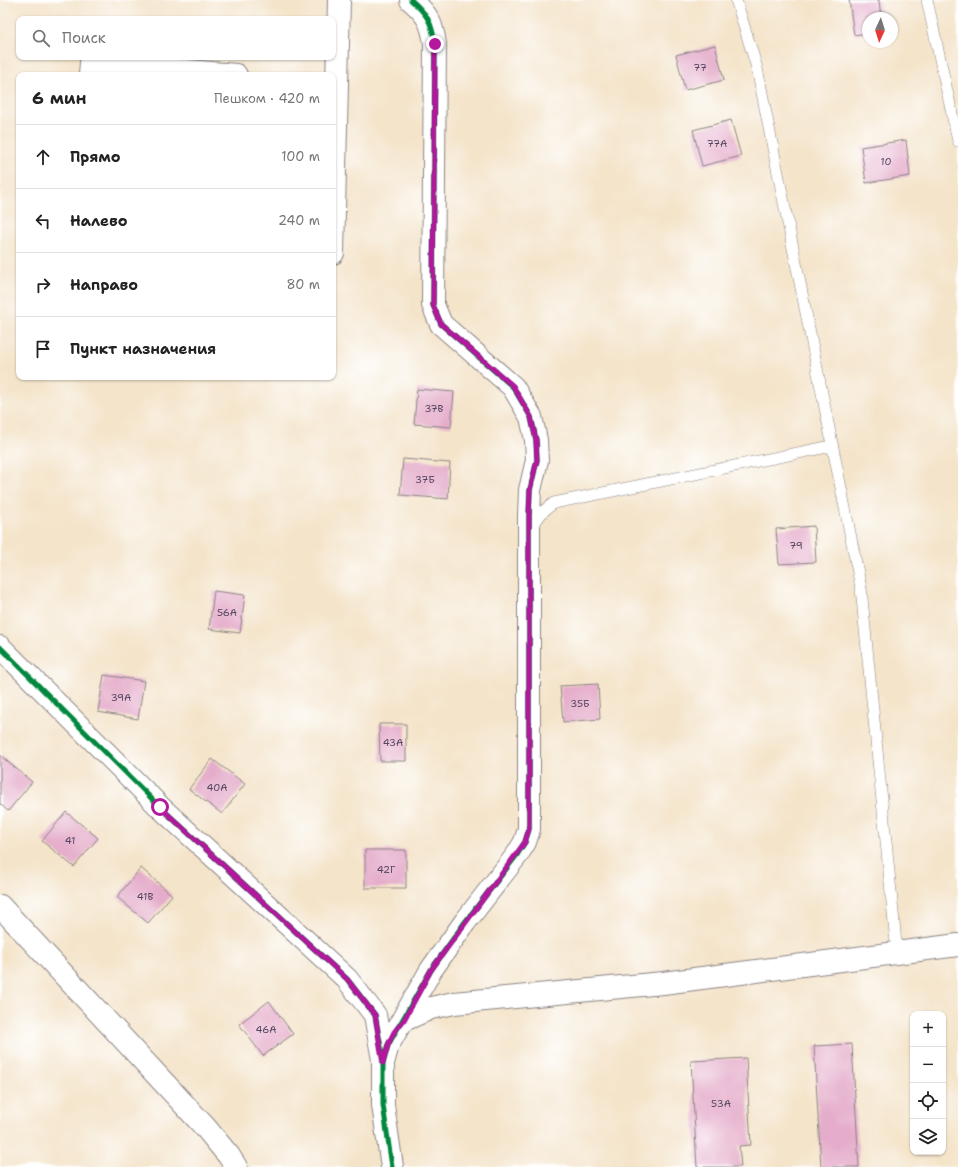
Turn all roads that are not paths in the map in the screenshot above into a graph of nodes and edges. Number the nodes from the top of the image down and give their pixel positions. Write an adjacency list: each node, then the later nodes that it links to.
1 (339, 0): 7 (street)
2 (410, 0): 10 (street)
3 (736, 0): 9 (lane)
4 (927, 0): 8 (lane)
5 (90, 72): 6 (street)
6 (200, 72)
7 (336, 72)
8 (958, 141)
9 (832, 446): 10 (lane); 14 (lane)
10 (529, 540): 15 (street)
11 (0, 646): 16 (street)
12 (0, 906): 17 (street)
13 (958, 944): 14 (street)
14 (897, 953): 15 (street)
15 (404, 1020): 16 (street)
16 (383, 1063): 18 (street)
17 (236, 1167)
18 (392, 1167)

